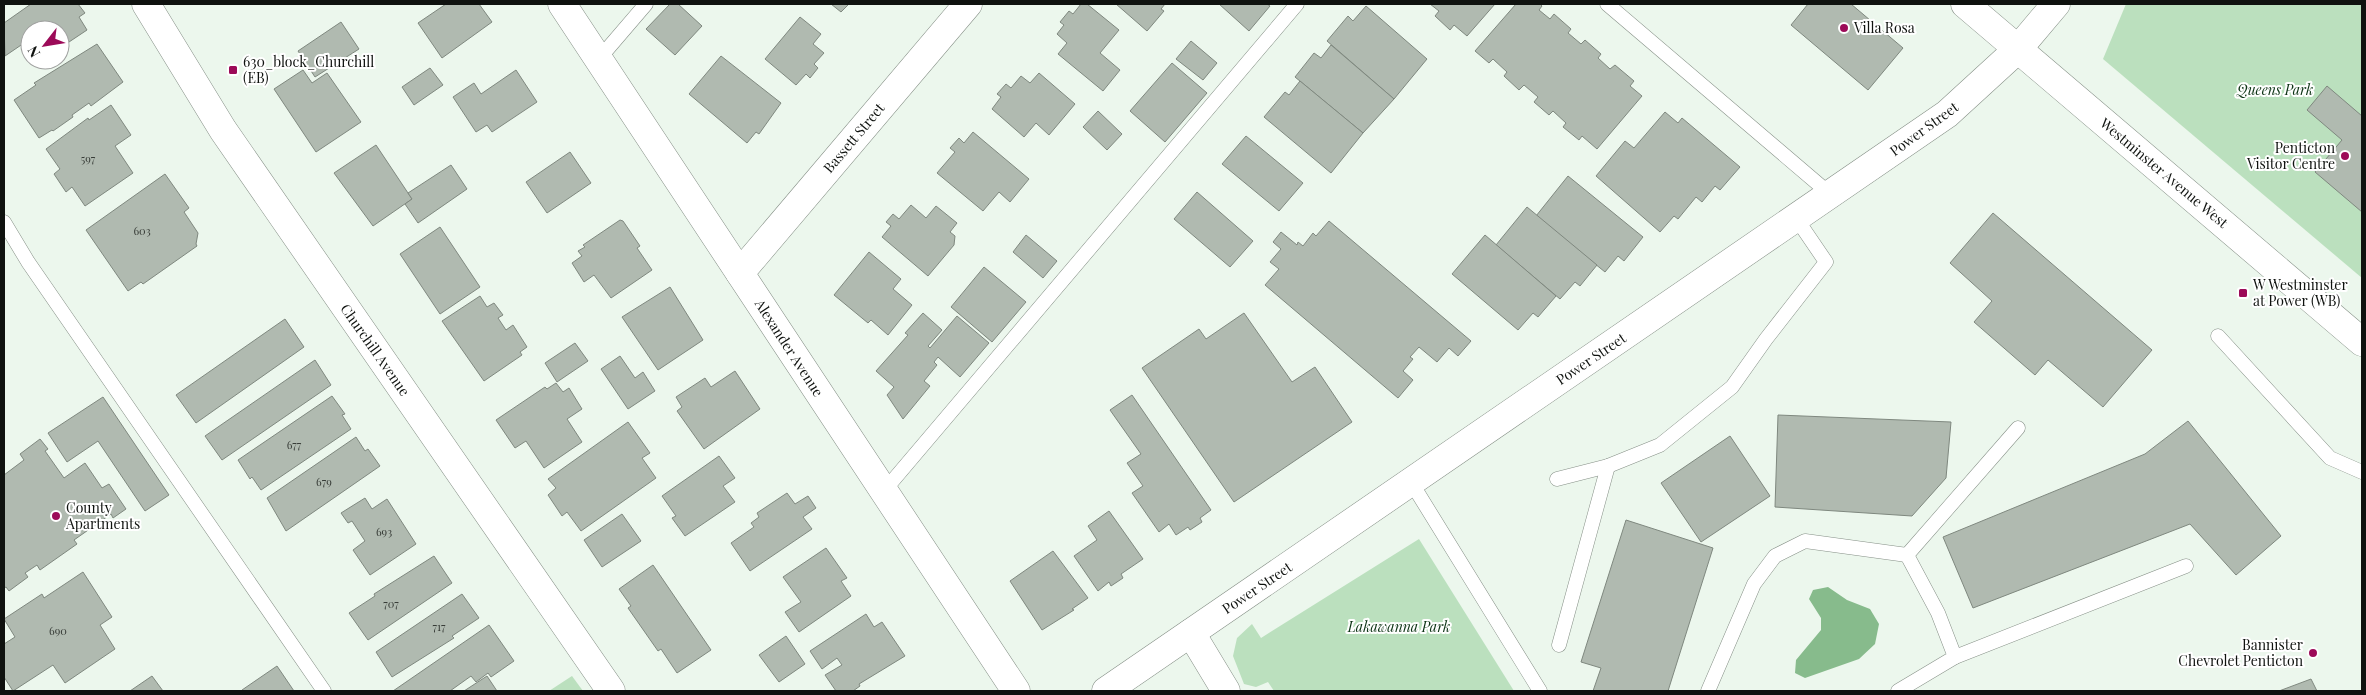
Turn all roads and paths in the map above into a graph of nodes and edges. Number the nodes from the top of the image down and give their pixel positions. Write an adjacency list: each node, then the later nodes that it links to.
1 (146, 4): 29 (street, Churchill Avenue)
2 (562, 4): 10 (street, Alexander Avenue)
3 (646, 4): 10 (lane)
4 (968, 4): 14 (street, Bassett Street)
5 (1298, 4): 22 (lane)
6 (1606, 4): 11 (lane)
7 (1965, 4): 9 (street, Westminster Avenue West)
8 (2056, 4): 9 (street, Power Street)
9 (2018, 49): 11 (street, Power Street); 16 (street, Westminster Avenue West)
10 (598, 60): 14 (street, Alexander Avenue)
11 (1830, 194): 12 (street, Power Street)
12 (1796, 218): 18 (lane); 21 (street, Power Street)
13 (4, 222): 28 (lane)
14 (740, 273): 22 (street, Alexander Avenue)
15 (2218, 336): 19 (lane)
16 (2362, 342)
17 (2018, 428): 23 (lane)
18 (1608, 466): 20 (lane); 26 (lane)
19 (2362, 472)
20 (1557, 479)
21 (1411, 482): 25 (street, Power Street); 33 (lane)
22 (884, 491): 30 (street, Alexander Avenue)
23 (1907, 555): 27 (lane); 34 (lane)
24 (2186, 566): 27 (lane)
25 (1191, 633): 31 (street, Power Street); 32 (street)
26 (1559, 645)
27 (1955, 658): 35 (lane)
28 (324, 691)
29 (611, 691)
30 (1016, 691)
31 (1106, 691)
32 (1226, 691)
33 (1540, 691)
34 (1708, 691)
35 (1898, 691)

